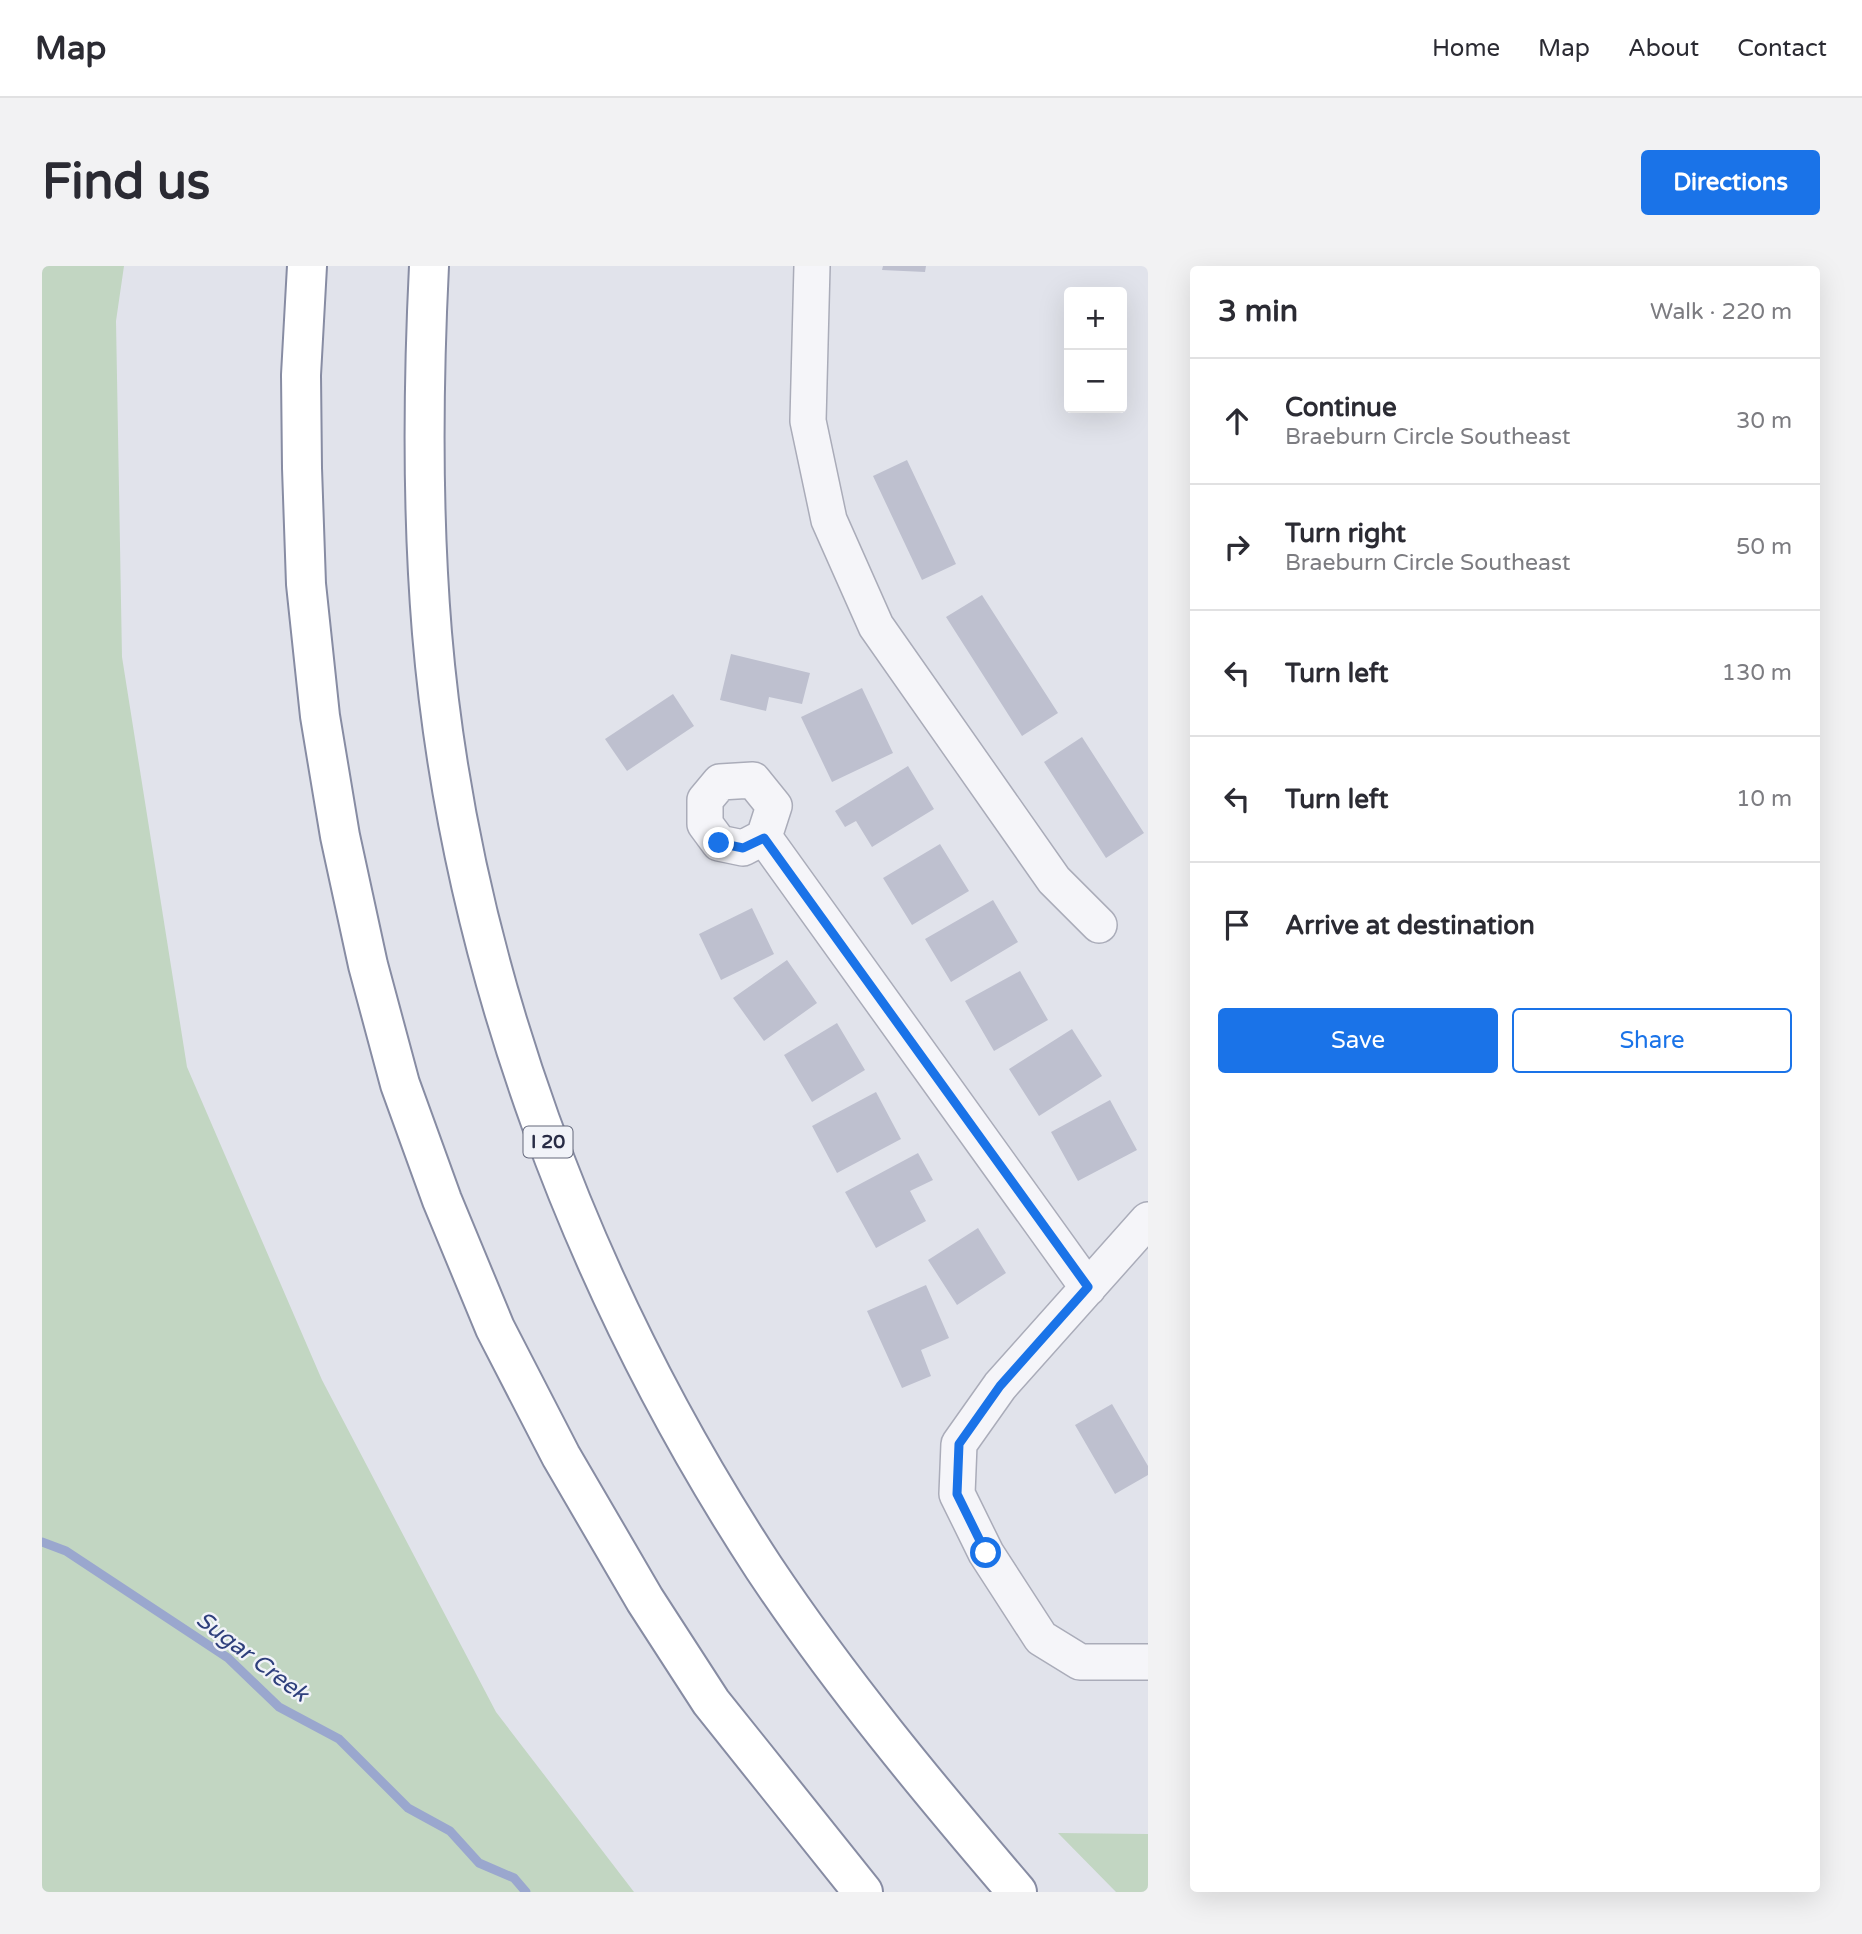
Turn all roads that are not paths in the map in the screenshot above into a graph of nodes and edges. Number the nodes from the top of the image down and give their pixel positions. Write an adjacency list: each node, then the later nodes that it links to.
1 (307, 266): 9 (highway)
2 (429, 266): 10 (highway, I 20)
3 (812, 266): 5 (street)
4 (764, 838): 7 (street)
5 (1099, 925)
6 (1148, 1220): 7 (street)
7 (1088, 1287): 8 (street)
8 (1148, 1662)
9 (863, 1892)
10 (1017, 1892)

